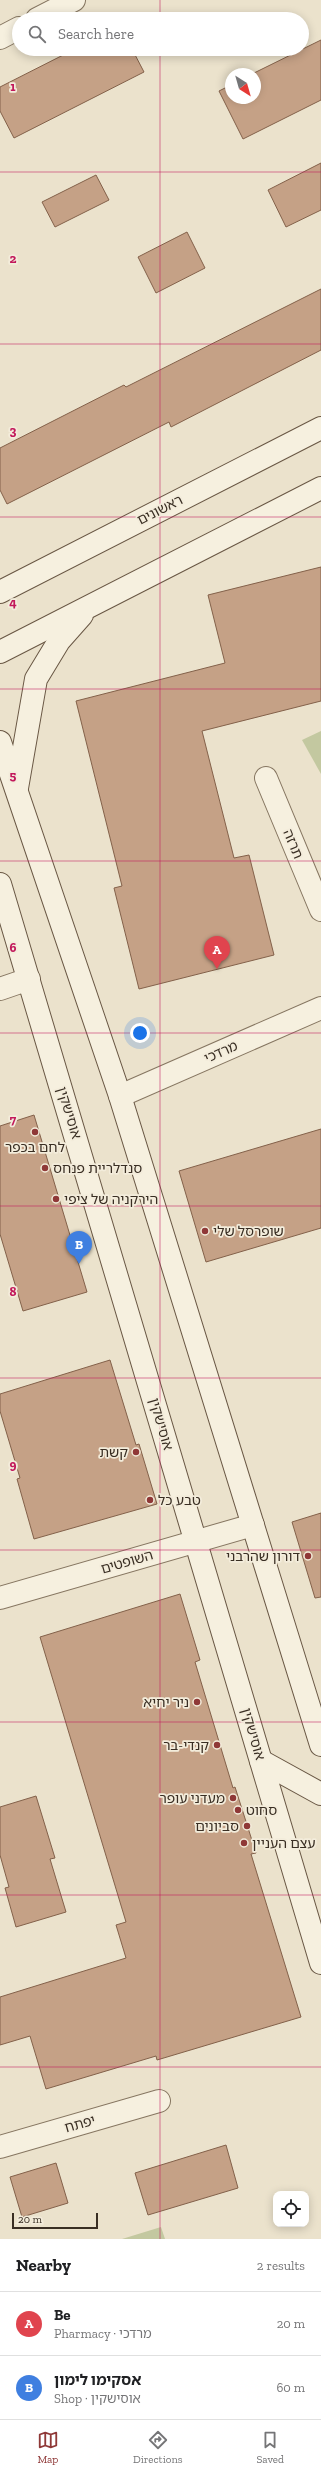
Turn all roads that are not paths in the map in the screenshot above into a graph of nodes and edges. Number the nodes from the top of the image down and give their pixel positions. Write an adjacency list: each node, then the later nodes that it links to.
1 (74, 0): 2 (street)
2 (51, 12)
3 (12, 32): 4 (street)
4 (0, 38)
5 (321, 428): 7 (street, ראשונים)
6 (321, 488): 8 (street)
7 (0, 592)
8 (91, 605): 9 (street); 12 (street)
9 (0, 652)
10 (0, 742): 12 (street)
11 (266, 778): 14 (street, תרזה)
12 (17, 791): 18 (street)
13 (0, 884): 15 (street, אוסישקין)
14 (321, 910)
15 (29, 979): 16 (street); 20 (street, אוסישקין)
16 (0, 989)
17 (321, 1008): 18 (street, מרדכי)
18 (120, 1096): 19 (street)
19 (253, 1525): 20 (street, השופטים); 22 (street)
20 (196, 1542): 21 (street, השופטים); 23 (street, אוסישקין)
21 (0, 1598)
22 (321, 1744)
23 (261, 1761): 24 (street); 25 (street, אוסישקין)
24 (321, 1794)
25 (321, 1963)
26 (159, 2101): 27 (street, יפתח)
27 (0, 2147)

